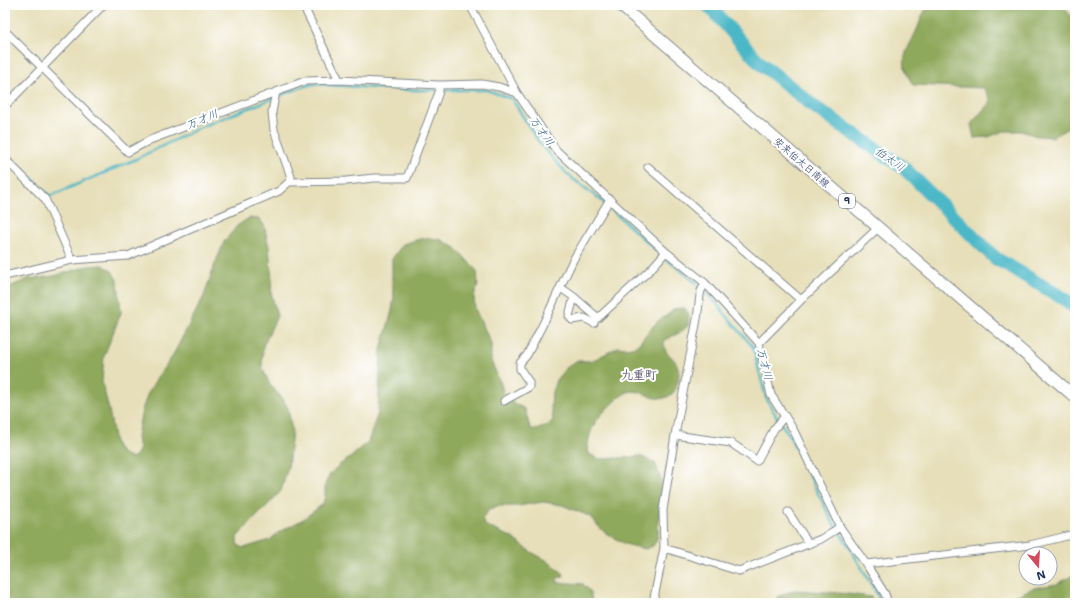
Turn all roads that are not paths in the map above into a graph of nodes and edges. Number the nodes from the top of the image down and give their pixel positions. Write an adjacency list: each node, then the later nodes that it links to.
1 (103, 5): 6 (street)
2 (303, 5): 7 (street)
3 (470, 5): 9 (street)
4 (620, 5): 16 (main road, 安来伯太日南線 / 9)
5 (5, 31): 6 (street)
6 (42, 67): 10 (street); 11 (street)
7 (339, 80): 8 (street); 10 (street)
8 (439, 88): 9 (street); 14 (street)
9 (517, 93): 15 (street)
10 (275, 97): 14 (street)
11 (5, 106)
12 (5, 159): 18 (street)
13 (648, 167): 23 (street)
14 (289, 182): 18 (street)
15 (608, 203): 17 (street); 21 (street)
16 (878, 228): 23 (street); 26 (main road, 安来伯太日南線 / 9)
17 (663, 255): 20 (street); 22 (street)
18 (72, 260): 19 (street)
19 (5, 276)
20 (703, 287): 25 (street); 29 (street)
21 (561, 288): 22 (street); 27 (street)
22 (574, 297): 24 (street)
23 (801, 300): 25 (street)
24 (594, 323)
25 (759, 344): 28 (street)
26 (1075, 397)
27 (504, 401)
28 (781, 420): 29 (street); 31 (street)
29 (675, 435): 34 (street)
30 (788, 512): 33 (street)
31 (840, 527): 33 (street); 35 (street)
32 (1075, 534): 35 (street)
33 (809, 544): 34 (street)
34 (664, 548): 36 (street)
35 (866, 564): 37 (street)
36 (653, 603)
37 (888, 603)

